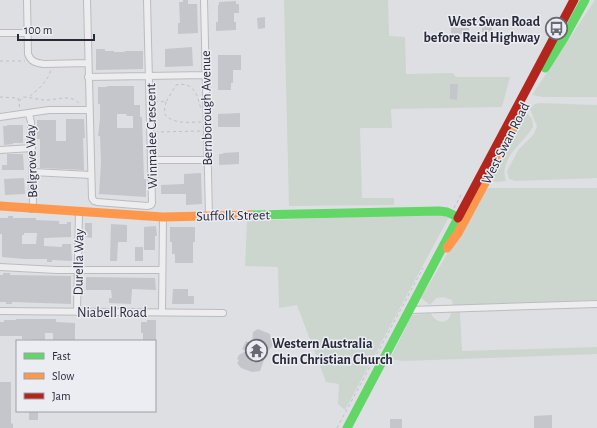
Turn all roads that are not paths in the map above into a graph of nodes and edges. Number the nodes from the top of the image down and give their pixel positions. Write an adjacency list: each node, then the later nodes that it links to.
1 (26, 0): 8 (street)
2 (87, 0): 9 (street, Winmalee Crescent)
3 (147, 0): 11 (street, Winmalee Crescent)
4 (204, 0): 10 (street, Bernborough Avenue)
5 (574, 0): 27 (main road, West Swan Road)
6 (585, 0): 27 (main road, West Swan Road)
7 (0, 33): 8 (street)
8 (27, 33): 9 (street)
9 (88, 63): 12 (street, Winmalee Crescent)
10 (206, 75): 11 (street); 19 (street, Bernborough Avenue)
11 (150, 76): 12 (street); 18 (street, Winmalee Crescent)
12 (88, 77): 13 (street, Winmalee Crescent)
13 (89, 110): 14 (street); 21 (street, Winmalee Crescent)
14 (29, 114): 15 (street); 16 (street, Belgrove Way)
15 (0, 117)
16 (32, 148): 17 (street); 20 (street, Belgrove Way)
17 (0, 150)
18 (151, 160): 19 (street); 21 (street, Winmalee Crescent)
19 (208, 160): 25 (street, Bernborough Avenue)
20 (32, 172): 21 (street); 23 (street, Belgrove Way)
21 (91, 176)
22 (0, 206): 23 (main road, Suffolk Street)
23 (32, 209): 24 (main road, Suffolk Street)
24 (78, 212): 26 (main road, Suffolk Street); 29 (street, Durella Way)
25 (209, 216): 26 (main road, Suffolk Street); 27 (main road, Suffolk Street)
26 (163, 217): 30 (street)
27 (461, 219): 32 (main road, West Swan Road)
28 (0, 266): 29 (street)
29 (77, 270): 30 (street); 34 (street, Durella Way)
30 (162, 270): 35 (street)
31 (597, 304): 32 (street)
32 (410, 310): 37 (main road, West Swan Road)
33 (0, 311): 34 (street, Niabell Road)
34 (77, 312): 35 (street, Niabell Road)
35 (162, 312): 36 (street, Niabell Road)
36 (223, 313)
37 (347, 428)

